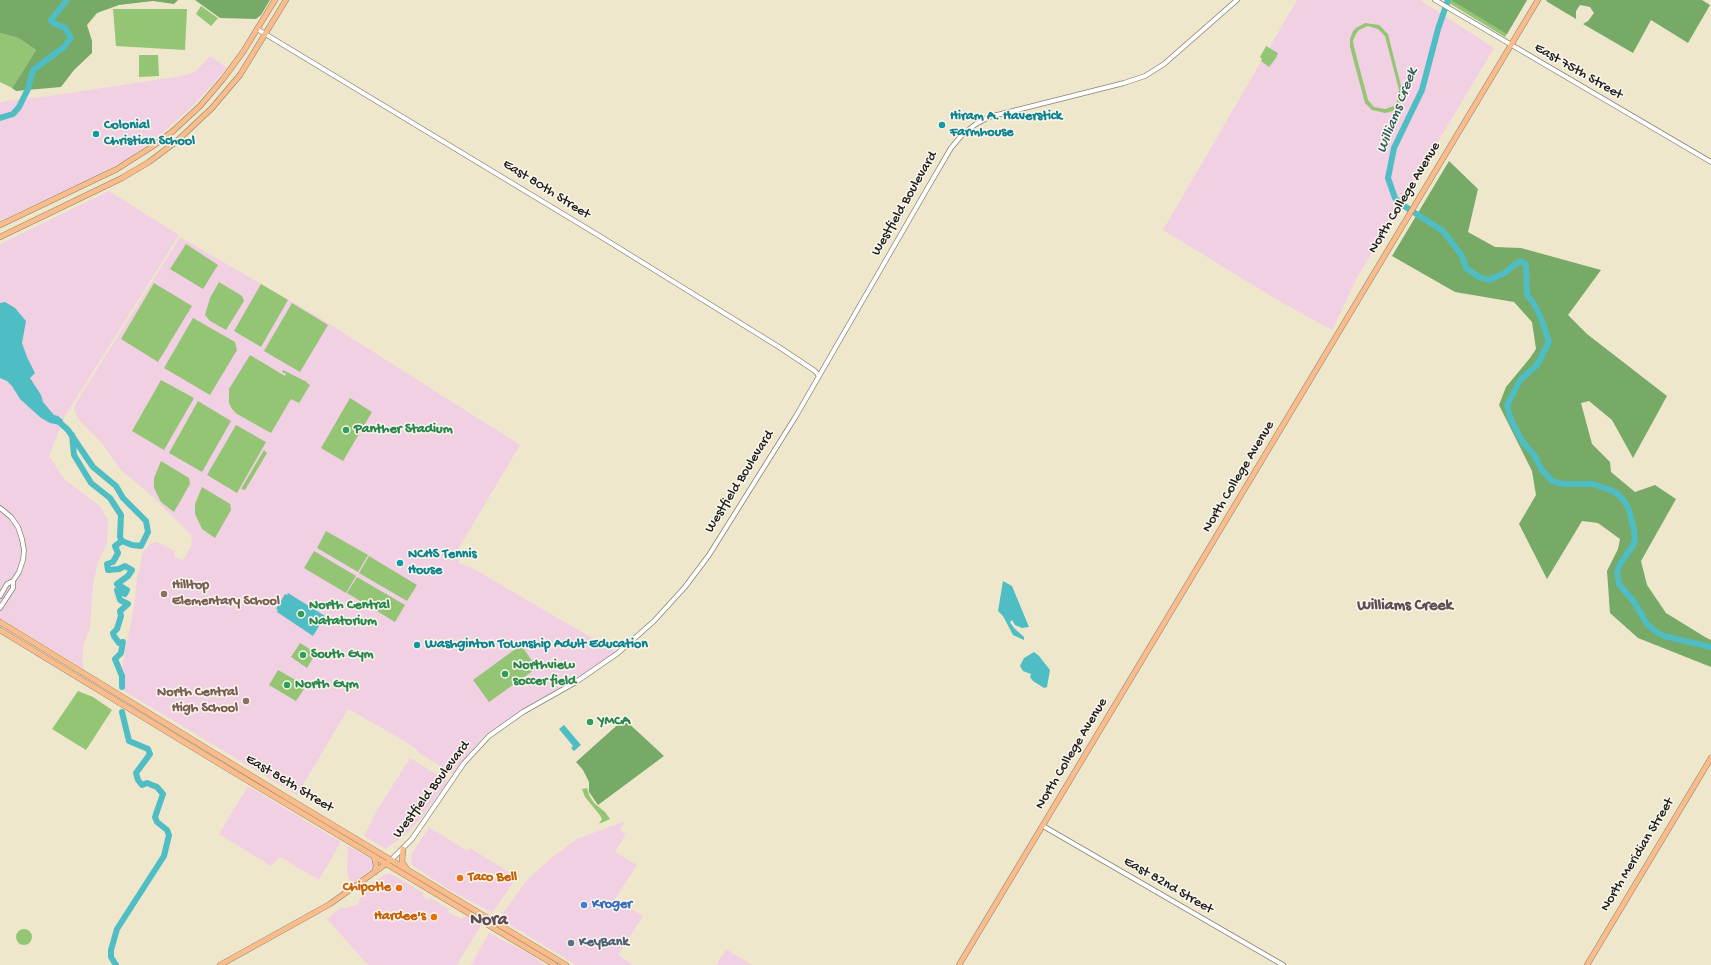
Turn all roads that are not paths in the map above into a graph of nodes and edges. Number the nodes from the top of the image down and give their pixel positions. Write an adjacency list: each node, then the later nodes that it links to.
1 (276, 0): 6 (main road)
2 (286, 0): 7 (main road)
3 (1237, 0): 12 (street, Westfield Boulevard)
4 (1435, 0): 8 (street, East 75th Street)
5 (1538, 0): 8 (main road, North College Avenue)
6 (257, 29): 7 (street, East 80th Street); 10 (main road)
7 (266, 34): 11 (main road); 12 (street, East 80th Street)
8 (1510, 45): 9 (street, East 75th Street); 20 (main road, North College Avenue)
9 (1711, 162)
10 (0, 225)
11 (0, 237)
12 (819, 376): 21 (street, Westfield Boulevard)
13 (0, 508): 14 (street)
14 (13, 581): 15 (street); 16 (street)
15 (0, 596)
16 (0, 608)
17 (0, 622): 23 (main road, East 86th Street)
18 (0, 630): 22 (main road, East 86th Street)
19 (1711, 758): 32 (main road, North Meridian Street)
20 (1043, 826): 30 (main road, North College Avenue); 31 (street, East 82nd Street)
21 (403, 849): 23 (street, Westfield Boulevard); 25 (main road)
22 (374, 856): 24 (main road, East 86th Street); 26 (main road)
23 (391, 860): 24 (main road, Westfield Boulevard); 25 (main road, East 86th Street)
24 (386, 864): 26 (main road, Westfield Boulevard); 28 (main road, East 86th Street)
25 (406, 869): 29 (main road, East 86th Street)
26 (375, 872): 27 (main road, Westfield Boulevard)
27 (220, 965)
28 (554, 965)
29 (566, 965)
30 (959, 965)
31 (1283, 965)
32 (1586, 965)

